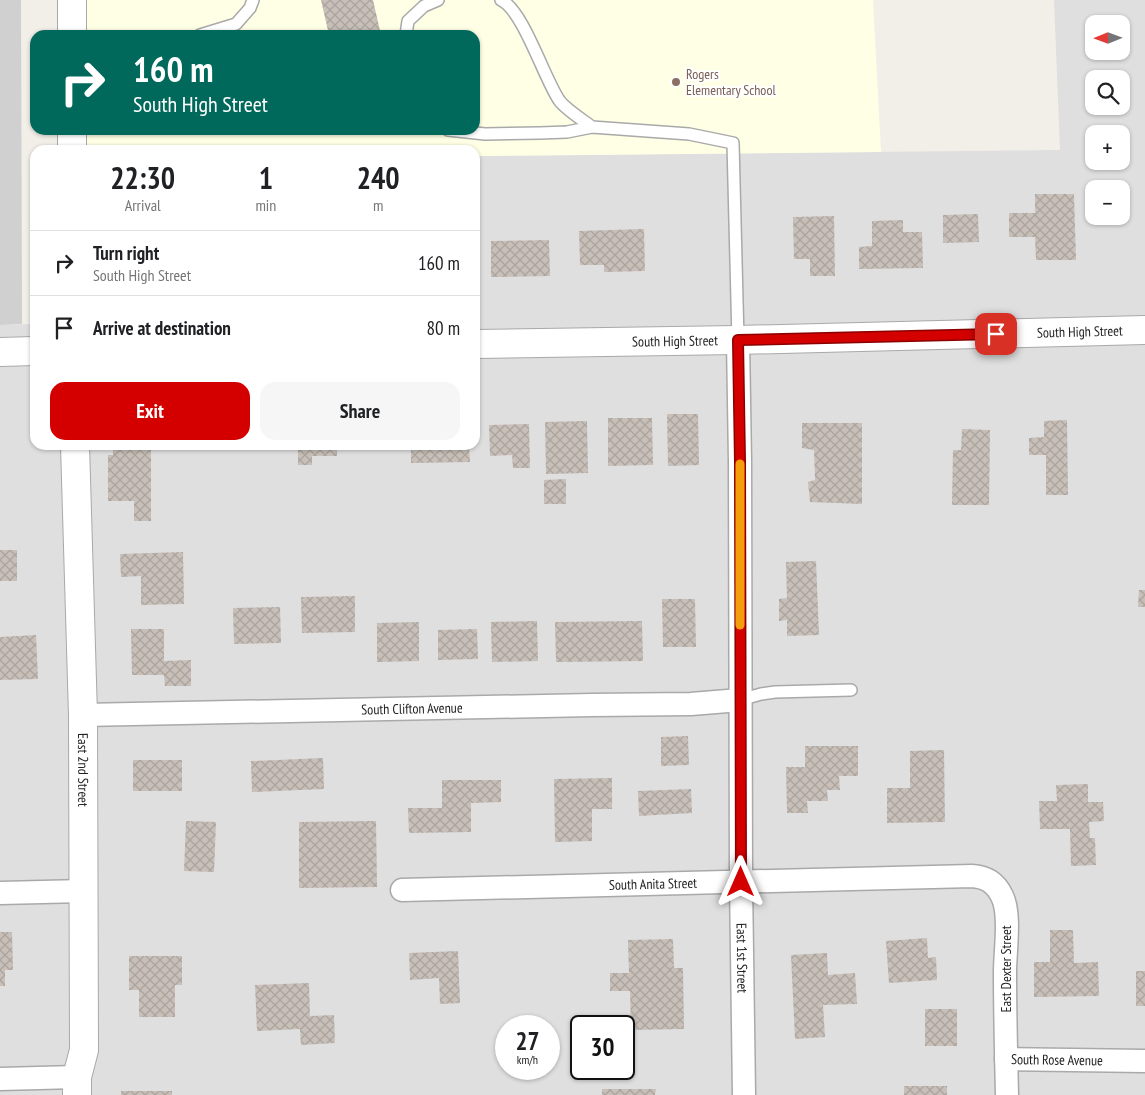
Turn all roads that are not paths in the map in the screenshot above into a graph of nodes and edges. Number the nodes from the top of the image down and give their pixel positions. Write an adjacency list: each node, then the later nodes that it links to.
1 (72, 0): 5 (street)
2 (253, 0): 6 (lane)
3 (438, 0): 7 (lane)
4 (501, 0): 8 (lane)
5 (72, 30)
6 (216, 30)
7 (407, 30)
8 (592, 128): 9 (lane); 11 (lane)
9 (480, 133)
10 (1145, 330): 11 (street, South High Street)
11 (738, 340): 12 (street, South High Street); 17 (street, East 1st Street)
12 (480, 344)
13 (30, 351): 14 (street)
14 (0, 352)
15 (75, 450): 18 (street, East 2nd Street)
16 (851, 690): 17 (lane)
17 (740, 700): 18 (street, South Clifton Avenue); 19 (street, East 1st Street)
18 (83, 715): 22 (street, East 2nd Street)
19 (741, 882): 20 (street, South Anita Street); 21 (street, South Anita Street); 28 (street, East 1st Street)
20 (992, 882): 24 (street, East Dexter Street)
21 (402, 890)
22 (84, 891): 23 (street); 27 (street, East 2nd Street)
23 (0, 893)
24 (1006, 1059): 25 (street, South Rose Avenue); 29 (street, South Rose Avenue)
25 (1145, 1061)
26 (0, 1079): 27 (street)
27 (77, 1086)
28 (744, 1095)
29 (1007, 1095)

